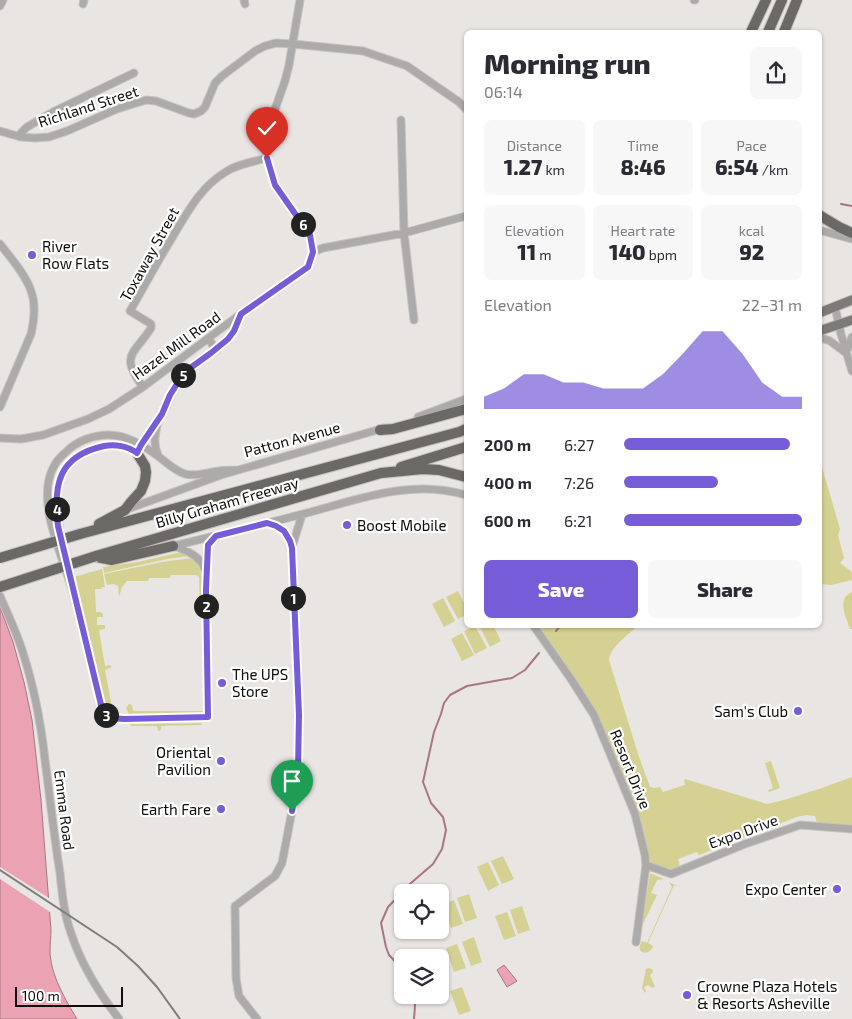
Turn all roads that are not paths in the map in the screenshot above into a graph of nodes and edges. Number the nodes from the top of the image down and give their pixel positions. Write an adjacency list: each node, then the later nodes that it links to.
1 (3, 0): 6 (street)
2 (300, 0): 10 (street)
3 (766, 0): 7 (highway)
4 (782, 0): 8 (highway)
5 (797, 0): 9 (highway)
6 (0, 6)
7 (752, 30)
8 (769, 30)
9 (785, 30)
10 (293, 44): 12 (street, Richland Street); 15 (street, Richland Street); 16 (street)
11 (134, 73): 15 (street)
12 (464, 107)
13 (402, 120): 20 (street)
14 (0, 131): 15 (street, Richland Street)
15 (20, 137)
16 (267, 158): 24 (street); 39 (street, Toxaway Street)
17 (464, 217): 20 (street)
18 (822, 217): 21 (highway)
19 (822, 231): 22 (street)
20 (404, 233): 24 (street); 29 (street)
21 (852, 233)
22 (852, 239)
23 (0, 244): 41 (street)
24 (313, 252): 28 (street, Hazel Mill Road)
25 (852, 300): 26 (main road)
26 (835, 307): 27 (main road); 31 (street)
27 (822, 311)
28 (241, 314): 34 (street, Hazel Mill Road); 36 (street)
29 (414, 320)
30 (852, 320): 31 (main road)
31 (839, 324): 32 (main road); 37 (street)
32 (822, 330)
33 (852, 337): 37 (street)
34 (209, 338): 36 (street); 39 (street, Hazel Mill Road)
35 (822, 338): 37 (street)
36 (211, 353): 43 (street)
37 (846, 353): 38 (street)
38 (852, 371)
39 (143, 387): 46 (street, Hazel Mill Road)
40 (464, 400): 44 (street, Patton Avenue)
41 (0, 407)
42 (464, 409): 44 (highway)
43 (158, 421): 48 (street); 49 (street)
44 (380, 430): 50 (street, Patton Avenue)
45 (464, 430): 57 (highway, Billy Graham Freeway)
46 (0, 438)
47 (464, 448): 51 (highway)
48 (139, 449): 49 (street); 54 (highway); 65 (street); 65 (street)
49 (158, 456): 50 (street)
50 (238, 470): 54 (street, Patton Avenue)
51 (381, 473): 52 (highway, Billy Graham Freeway); 61 (highway, Billy Graham Freeway)
52 (464, 476)
53 (463, 494): 55 (street)
54 (126, 510): 57 (highway)
55 (302, 514): 56 (street); 60 (street)
56 (267, 523): 58 (street); 60 (street)
57 (80, 534): 62 (highway, Billy Graham Freeway, bridge)
58 (216, 536): 59 (street); 63 (street)
59 (173, 546): 61 (highway); 63 (street)
60 (292, 548): 72 (street)
61 (96, 556): 64 (highway, Billy Graham Freeway, bridge)
62 (0, 558)
63 (206, 574): 65 (street)
64 (0, 588)
65 (74, 594)
66 (0, 596): 71 (street, Emma Road)
67 (535, 628): 69 (street, Resort Drive)
68 (852, 829): 69 (street, Expo Drive)
69 (646, 865): 70 (street, Resort Drive)
70 (636, 942)
71 (119, 1019)
72 (256, 1019)

